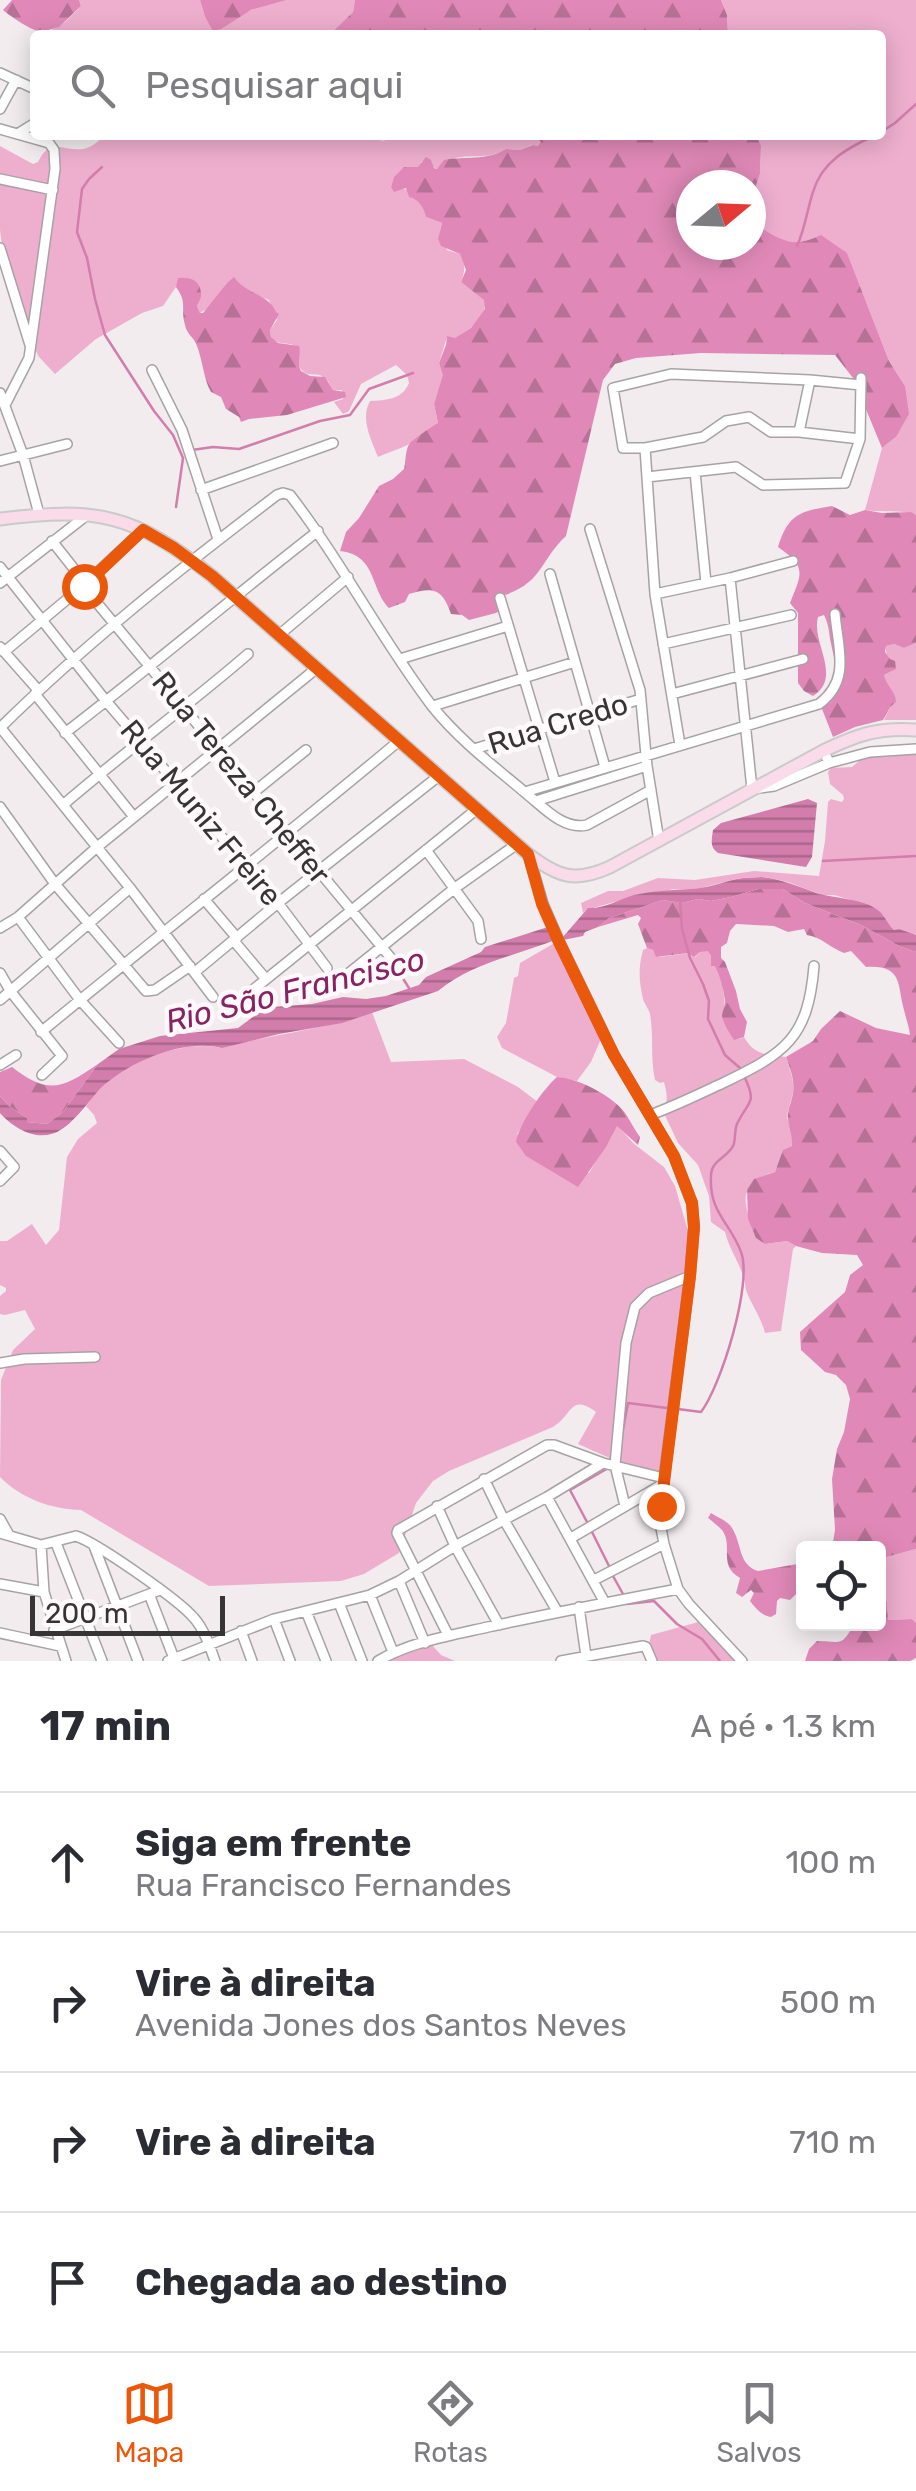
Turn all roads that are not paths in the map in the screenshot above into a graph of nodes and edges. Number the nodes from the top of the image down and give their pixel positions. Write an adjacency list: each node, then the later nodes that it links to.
1 (0, 73): 2 (street)
2 (16, 80): 3 (street); 4 (street)
3 (30, 87)
4 (0, 110)
5 (30, 126): 7 (street)
6 (0, 129): 7 (street)
7 (19, 133): 8 (street)
8 (30, 136)
9 (43, 140): 11 (street)
10 (0, 179): 11 (street)
11 (54, 190): 13 (street)
12 (0, 248): 13 (street)
13 (31, 348): 17 (street)
14 (152, 370): 27 (street)
15 (810, 380): 18 (street); 19 (street); 22 (street)
16 (0, 393): 17 (street)
17 (5, 405): 23 (street)
18 (799, 432): 19 (street); 22 (street)
19 (860, 439): 25 (street)
20 (333, 442): 27 (street)
21 (67, 444): 23 (street)
22 (645, 448): 26 (street)
23 (23, 455): 24 (street); 28 (street)
24 (0, 460)
25 (694, 472): 26 (street); 43 (street)
26 (647, 477): 45 (street)
27 (201, 490): 34 (street)
28 (39, 514): 29 (main road); 30 (main road)
29 (89, 514): 32 (main road); 35 (street)
30 (0, 519)
31 (590, 529): 68 (street)
32 (143, 530): 36 (main road); 44 (street)
33 (318, 531): 34 (street); 40 (street); 46 (street)
34 (218, 539): 36 (street)
35 (52, 541): 42 (street); 44 (street, Rua Tereza Cheffer)
36 (192, 560): 46 (main road); 51 (street)
37 (793, 560): 41 (street)
38 (0, 567): 42 (street, Rua Muniz Freire)
39 (550, 574): 61 (street)
40 (348, 578): 54 (street); 59 (street)
41 (730, 578): 43 (street); 53 (street)
42 (4, 580): 50 (street, Rua Muniz Freire)
43 (706, 583): 45 (street)
44 (85, 585): 50 (street); 51 (street, Rua Tereza Cheffer)
45 (655, 594): 55 (street)
46 (234, 596): 54 (main road); 62 (street)
47 (500, 598): 52 (street)
48 (836, 614): 73 (street)
49 (792, 615): 53 (street)
50 (42, 618): 56 (street); 58 (street, Rua Muniz Freire)
51 (114, 624): 58 (street); 62 (street, Rua Tereza Cheffer)
52 (508, 626): 59 (street); 64 (street)
53 (736, 628): 55 (street); 65 (street)
54 (279, 635): 63 (main road)
55 (664, 644): 67 (street)
56 (2, 650): 66 (street)
57 (248, 654): 71 (street)
58 (73, 658): 66 (street); 69 (street, Rua Muniz Freire)
59 (400, 659): 70 (street)
60 (804, 660): 65 (street)
61 (575, 662): 64 (street); 72 (street)
62 (150, 667): 69 (street); 71 (street, Rua Tereza Cheffer)
63 (316, 668): 78 (main road); 83 (street)
64 (523, 678): 70 (street); 75 (street)
65 (741, 678): 67 (street); 73 (street)
66 (36, 692): 74 (street); 77 (street)
67 (672, 694): 80 (street)
68 (641, 699): 72 (street, Rua Credo); 86 (street)
69 (106, 701): 77 (street); 79 (street, Rua Muniz Freire)
70 (432, 706): 81 (street)
71 (185, 708): 79 (street); 83 (street, Rua Tereza Cheffer)
72 (589, 714): 75 (street, Rua Credo); 87 (street)
73 (746, 726): 80 (street); 92 (street)
74 (0, 727): 97 (street)
75 (539, 730): 81 (street, Rua Credo); 90 (street)
76 (916, 730): 85 (main road)
77 (65, 733): 88 (street)
78 (400, 740): 89 (main road); 101 (street)
79 (142, 742): 88 (street); 91 (street, Rua Muniz Freire)
80 (680, 744): 86 (street)
81 (474, 749): 95 (street)
82 (916, 749): 85 (street)
83 (219, 750): 91 (street); 94 (street, Rua Tereza Cheffer)
84 (306, 750): 94 (street)
85 (826, 757): 92 (main road)
86 (647, 760): 87 (street); 93 (street); 96 (street)
87 (604, 767): 90 (street)
88 (100, 773): 97 (street); 100 (street)
89 (440, 775): 98 (main road); 108 (street)
90 (555, 782): 95 (street)
91 (177, 783): 100 (street); 107 (street, Rua Muniz Freire)
92 (752, 789): 102 (main road)
93 (651, 790): 96 (street); 102 (street)
94 (254, 792): 101 (street, Rua Tereza Cheffer)
95 (525, 792): 96 (street)
96 (536, 801)
97 (63, 805): 104 (street)
98 (476, 810): 103 (main road); 105 (street)
99 (1, 811): 109 (street)
100 (134, 817): 104 (street)
101 (288, 834): 107 (street); 108 (street, Rua Tereza Cheffer)
102 (659, 841): 106 (main road)
103 (517, 844): 106 (main road); 111 (street)
104 (96, 848): 109 (street); 110 (street)
105 (426, 850): 111 (street); 114 (street)
106 (528, 854): 142 (street)
107 (247, 866): 112 (street); 113 (street, Rua Muniz Freire)
108 (318, 871): 113 (street); 114 (street, Rua Tereza Cheffer)
109 (55, 884): 115 (street); 116 (street)
110 (130, 888): 116 (street); 118 (street)
111 (455, 888): 120 (street); 122 (street)
112 (204, 900): 118 (street); 119 (street)
113 (278, 903): 119 (street); 121 (street, Rua Muniz Freire)
114 (349, 910): 121 (street); 122 (street, Rua Tereza Cheffer)
115 (18, 917): 117 (street); 123 (street)
116 (90, 924): 123 (street); 124 (street)
117 (0, 928)
118 (164, 932): 124 (street); 127 (street)
119 (236, 939): 127 (street); 131 (street)
120 (480, 939)
121 (309, 943): 126 (street, Rua Muniz Freire); 131 (street)
122 (381, 946): 128 (street, Rua Tereza Cheffer); 130 (street)
123 (48, 959): 132 (street); 136 (street)
124 (123, 966): 127 (street); 136 (street)
125 (814, 966): 142 (street)
126 (327, 968)
127 (193, 969): 134 (street)
128 (400, 969)
129 (0, 972): 132 (street)
130 (349, 973)
131 (265, 978): 133 (street)
132 (11, 992): 135 (street); 137 (street)
133 (249, 992)
134 (213, 996)
135 (0, 1000)
136 (80, 1000): 137 (street); 138 (street)
137 (41, 1032): 141 (street)
138 (119, 1042)
139 (16, 1055): 140 (street)
140 (0, 1065)
141 (42, 1075)
142 (650, 1115): 145 (street)
143 (0, 1151): 144 (street)
144 (0, 1181)
145 (690, 1276): 149 (street); 151 (street)
146 (94, 1358): 147 (street)
147 (0, 1363)
148 (602, 1463): 149 (street); 150 (street); 152 (street)
149 (615, 1465): 151 (street); 154 (street)
150 (484, 1480): 153 (street); 156 (street)
151 (664, 1481): 154 (street); 161 (street)
152 (546, 1497): 156 (street); 158 (street)
153 (436, 1506): 163 (street); 164 (street)
154 (624, 1506): 158 (street)
155 (0, 1519): 157 (street)
156 (504, 1520): 163 (street); 177 (street)
157 (4, 1534): 162 (street)
158 (571, 1538): 165 (street)
159 (56, 1543): 160 (street); 162 (street); 179 (street)
160 (93, 1544): 169 (street); 176 (street)
161 (664, 1544): 165 (street); 168 (street)
162 (41, 1545): 170 (street)
163 (455, 1546): 164 (street); 181 (street)
164 (417, 1570): 166 (street); 185 (street)
165 (594, 1580): 174 (street)
166 (399, 1582): 172 (street); 186 (street)
167 (0, 1584): 170 (street)
168 (678, 1589): 174 (street); 203 (street)
169 (160, 1590): 171 (street); 187 (street)
170 (44, 1592): 182 (street)
171 (148, 1594): 176 (street); 191 (street)
172 (370, 1595): 173 (street); 189 (street)
173 (340, 1603): 178 (street); 199 (street)
174 (605, 1603): 175 (street)
175 (579, 1607): 177 (street); 190 (street)
176 (116, 1608): 179 (street); 194 (street)
177 (557, 1611): 181 (street)
178 (306, 1612): 180 (street); 198 (street)
179 (85, 1619): 182 (street); 193 (street)
180 (274, 1619): 183 (street); 197 (street)
181 (499, 1624): 185 (street)
182 (54, 1630): 188 (street)
183 (241, 1631): 187 (street); 196 (street)
184 (0, 1633): 188 (street)
185 (448, 1635): 186 (street)
186 (424, 1643): 189 (street)
187 (208, 1644): 191 (street); 195 (street)
188 (60, 1646): 192 (street)
189 (392, 1652): 200 (street)
190 (586, 1656): 201 (street); 202 (street)
191 (172, 1660)
192 (66, 1661)
193 (102, 1661)
194 (138, 1661)
195 (216, 1661)
196 (252, 1661)
197 (290, 1661)
198 (326, 1661)
199 (362, 1661)
200 (378, 1661)
201 (561, 1661)
202 (652, 1661)
203 (742, 1661)

